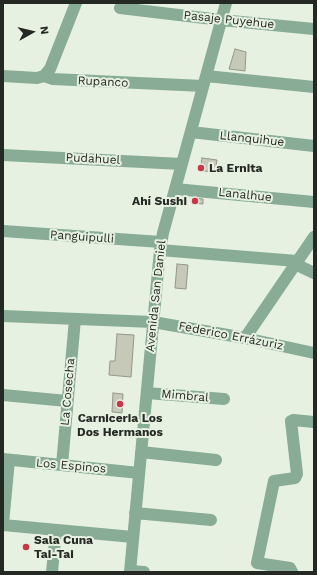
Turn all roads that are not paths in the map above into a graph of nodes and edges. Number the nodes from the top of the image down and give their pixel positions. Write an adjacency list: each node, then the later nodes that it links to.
1 (76, 3): 7 (street)
2 (226, 3): 4 (street, Avenida San Daniel)
3 (120, 8): 4 (street, Pasaje Puyehue)
4 (221, 20): 5 (street, Pasaje Puyehue); 8 (street, Avenida San Daniel)
5 (314, 29)
6 (3, 76): 7 (street, Rupanco)
7 (44, 76): 8 (street, Rupanco)
8 (205, 81): 9 (street, Rupanco); 10 (street, Avenida San Daniel)
9 (314, 87)
10 (191, 132): 11 (street, Llanquihue); 13 (street, Avenida San Daniel)
11 (314, 146)
12 (3, 155): 13 (street, Pudahuel)
13 (182, 164): 14 (street, Avenida San Daniel)
14 (175, 189): 15 (street, Lanalhue); 18 (street, Avenida San Daniel)
15 (314, 202)
16 (3, 231): 18 (street, Panguipulli)
17 (314, 237): 19 (street)
18 (160, 246): 19 (street, Panguipulli); 23 (street, Avenida San Daniel)
19 (296, 263): 20 (street, Panguipulli); 24 (street)
20 (314, 273)
21 (3, 316): 22 (street, Federico Errázuriz)
22 (75, 319): 23 (street, Federico Errázuriz); 29 (street, La Cosecha)
23 (153, 322): 24 (street, Federico Errázuriz); 26 (street, Avenida San Daniel)
24 (245, 338): 25 (street, Federico Errázuriz)
25 (314, 354)
26 (147, 393): 28 (street, Mimbral); 31 (street, Avenida San Daniel)
27 (3, 395): 29 (street)
28 (224, 399)
29 (68, 401): 34 (street, La Cosecha)
30 (314, 422): 44 (street)
31 (141, 452): 33 (street); 35 (street, Avenida San Daniel)
32 (6, 460): 34 (street, Los Espinos); 38 (street)
33 (216, 460)
34 (62, 465): 35 (street, Los Espinos)
35 (139, 472): 36 (street, Avenida San Daniel)
36 (136, 513): 37 (street); 40 (street, Avenida San Daniel)
37 (211, 520)
38 (3, 524): 39 (street)
39 (56, 530): 40 (street); 42 (street)
40 (133, 537): 41 (street, Avenida San Daniel)
41 (130, 571): 43 (street)
42 (52, 572)
43 (144, 572)
44 (292, 572)

